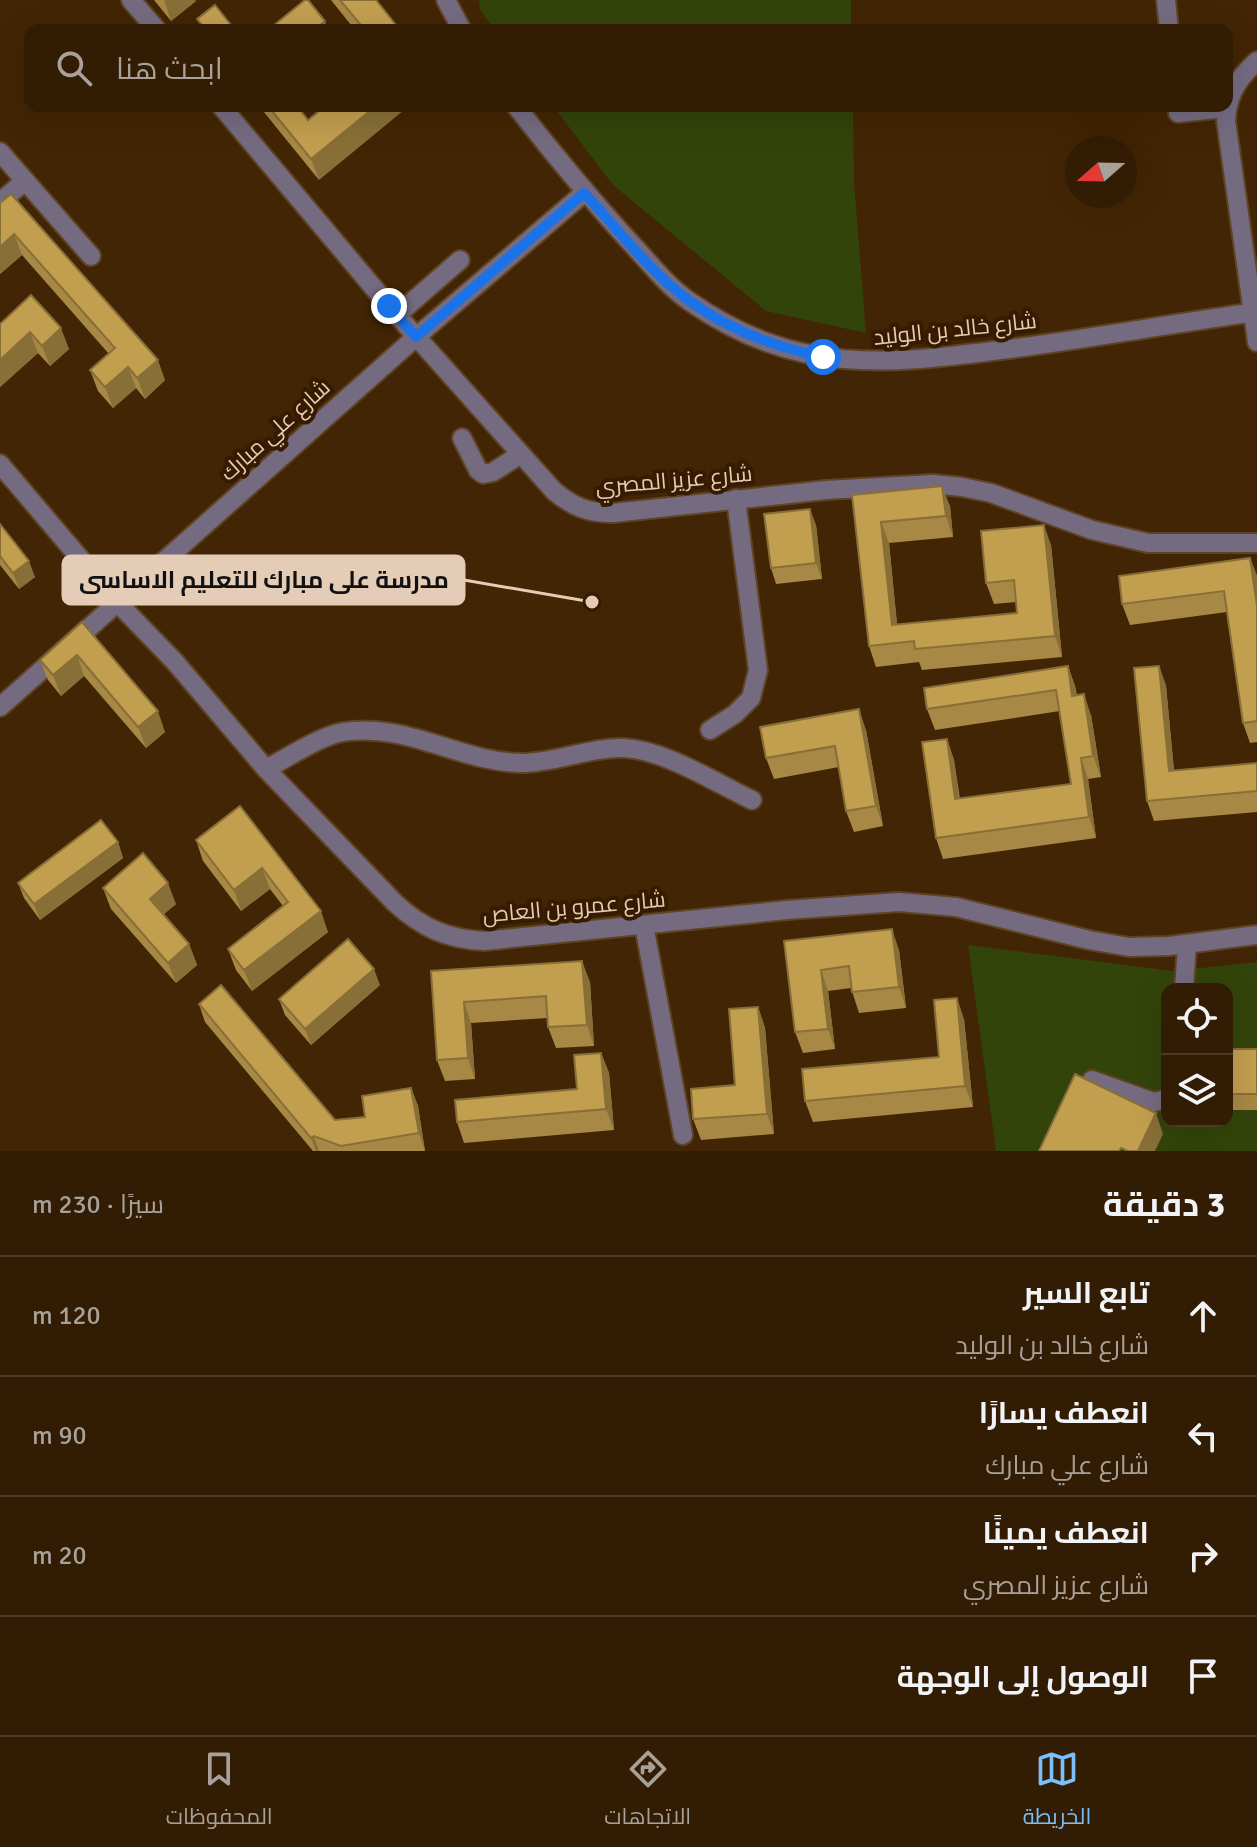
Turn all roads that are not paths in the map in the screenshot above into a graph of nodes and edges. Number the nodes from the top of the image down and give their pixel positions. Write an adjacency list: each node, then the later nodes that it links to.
1 (131, 0): 4 (street)
2 (446, 0): 5 (street)
3 (1166, 0): 6 (street)
4 (152, 24)
5 (459, 24)
6 (1168, 24)
7 (1257, 61): 8 (street)
8 (1233, 91)
9 (226, 112): 21 (street, شارع عزيز المصري)
10 (521, 112): 16 (street, شارع خالد بن الوليد)
11 (1178, 112): 13 (street)
12 (1226, 112): 20 (street)
13 (1180, 133)
14 (0, 152): 15 (street)
15 (25, 181): 17 (street); 18 (street)
16 (584, 193): 20 (street, شارع خالد بن الوليد); 22 (street, شارع علي مبارك)
17 (0, 202)
18 (91, 256)
19 (460, 260): 21 (street)
20 (1255, 313): 23 (street)
21 (397, 315): 22 (street, شارع عزيز المصري)
22 (416, 337): 25 (street, شارع عزيز المصري); 29 (street, شارع علي مبارك)
23 (1257, 342)
24 (462, 438): 25 (street)
25 (521, 454): 27 (street, شارع عزيز المصري)
26 (0, 464): 29 (street, شارع عمرو بن العاص)
27 (736, 499): 28 (street, شارع عزيز المصري); 31 (street)
28 (1257, 543)
29 (117, 602): 30 (street, شارع علي مبارك); 32 (street, شارع عمرو بن العاص)
30 (0, 707)
31 (710, 730)
32 (266, 769): 33 (street); 34 (street, شارع عمرو بن العاص)
33 (752, 800)
34 (644, 925): 36 (street, شارع عمرو بن العاص); 40 (street)
35 (1257, 935): 36 (street, شارع عمرو بن العاص)
36 (1187, 944): 37 (street)
37 (1184, 983)
38 (1092, 1080): 39 (street)
39 (1161, 1100)
40 (683, 1135)

